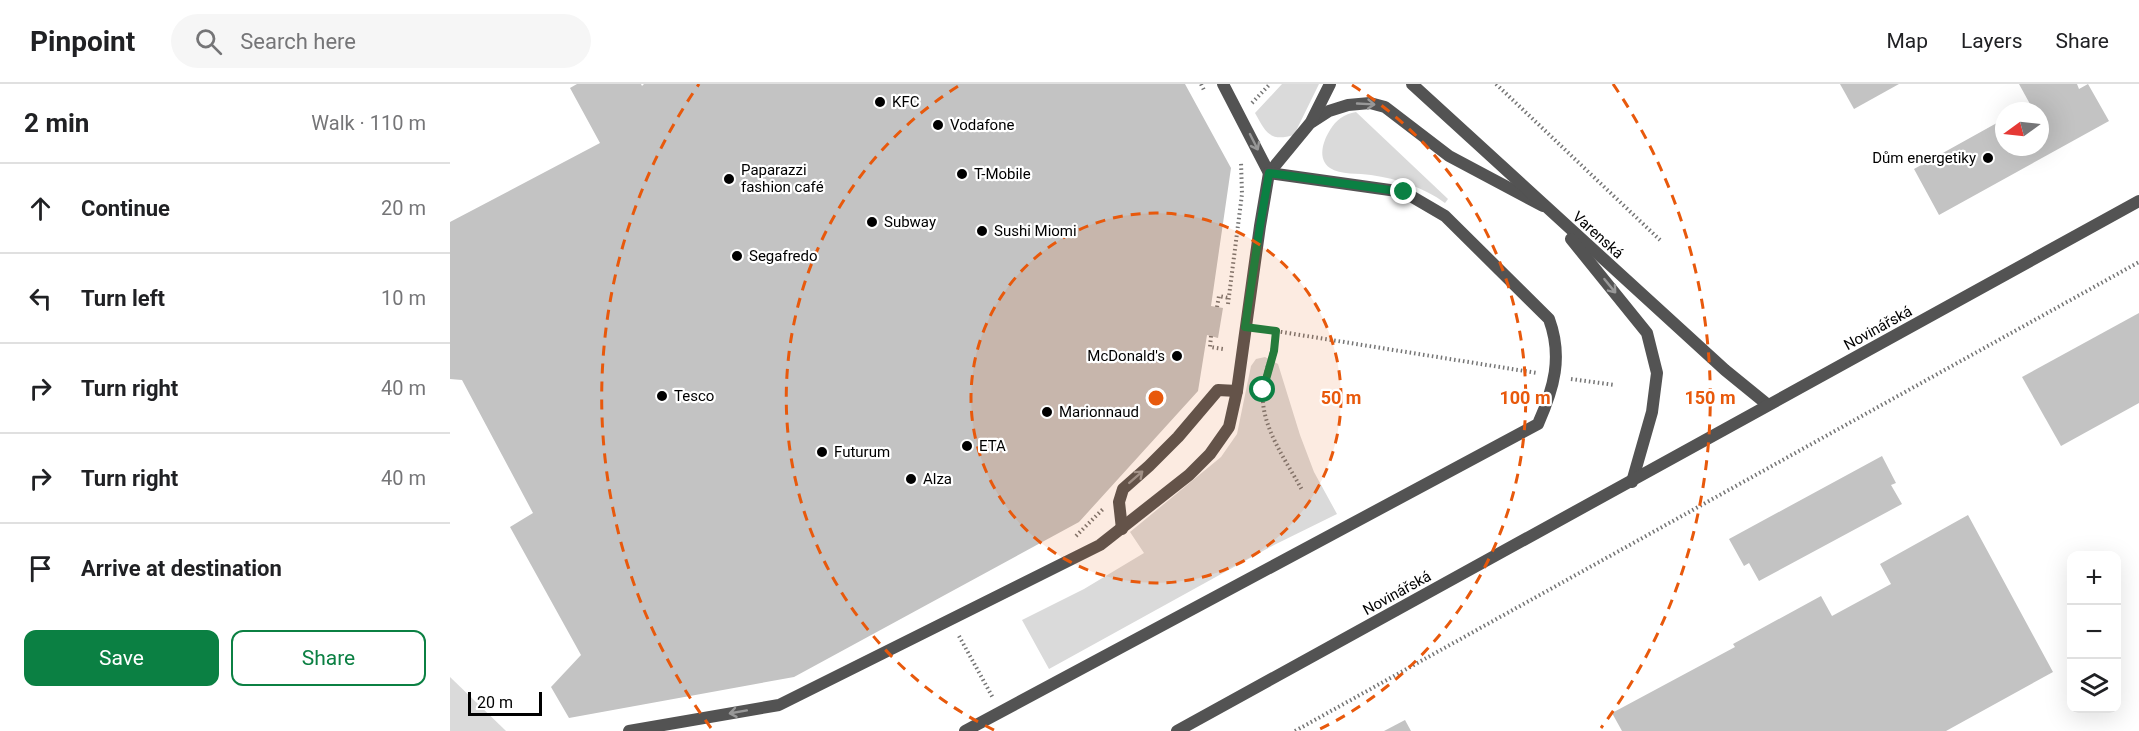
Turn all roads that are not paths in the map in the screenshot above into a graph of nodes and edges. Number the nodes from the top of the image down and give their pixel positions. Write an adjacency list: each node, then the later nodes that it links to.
1 (1223, 84): 5 (street, one-way to 5)
2 (1330, 84): 4 (street)
3 (1412, 84): 7 (street, Varenská)
4 (1311, 122): 5 (street); 7 (street, one-way to 7)
5 (1269, 173): 8 (street); 13 (street)
6 (2139, 201): 9 (street, Novinářská)
7 (1546, 208): 9 (street, Varenská); 10 (street, one-way to 10)
8 (1237, 391): 11 (street); 11 (street, one-way to 8)
9 (1768, 405): 10 (street, Novinářská)
10 (1632, 482): 14 (street, Novinářská)
11 (1122, 529): 12 (street, one-way to 12)
12 (629, 731)
13 (965, 731)
14 (1177, 731)

